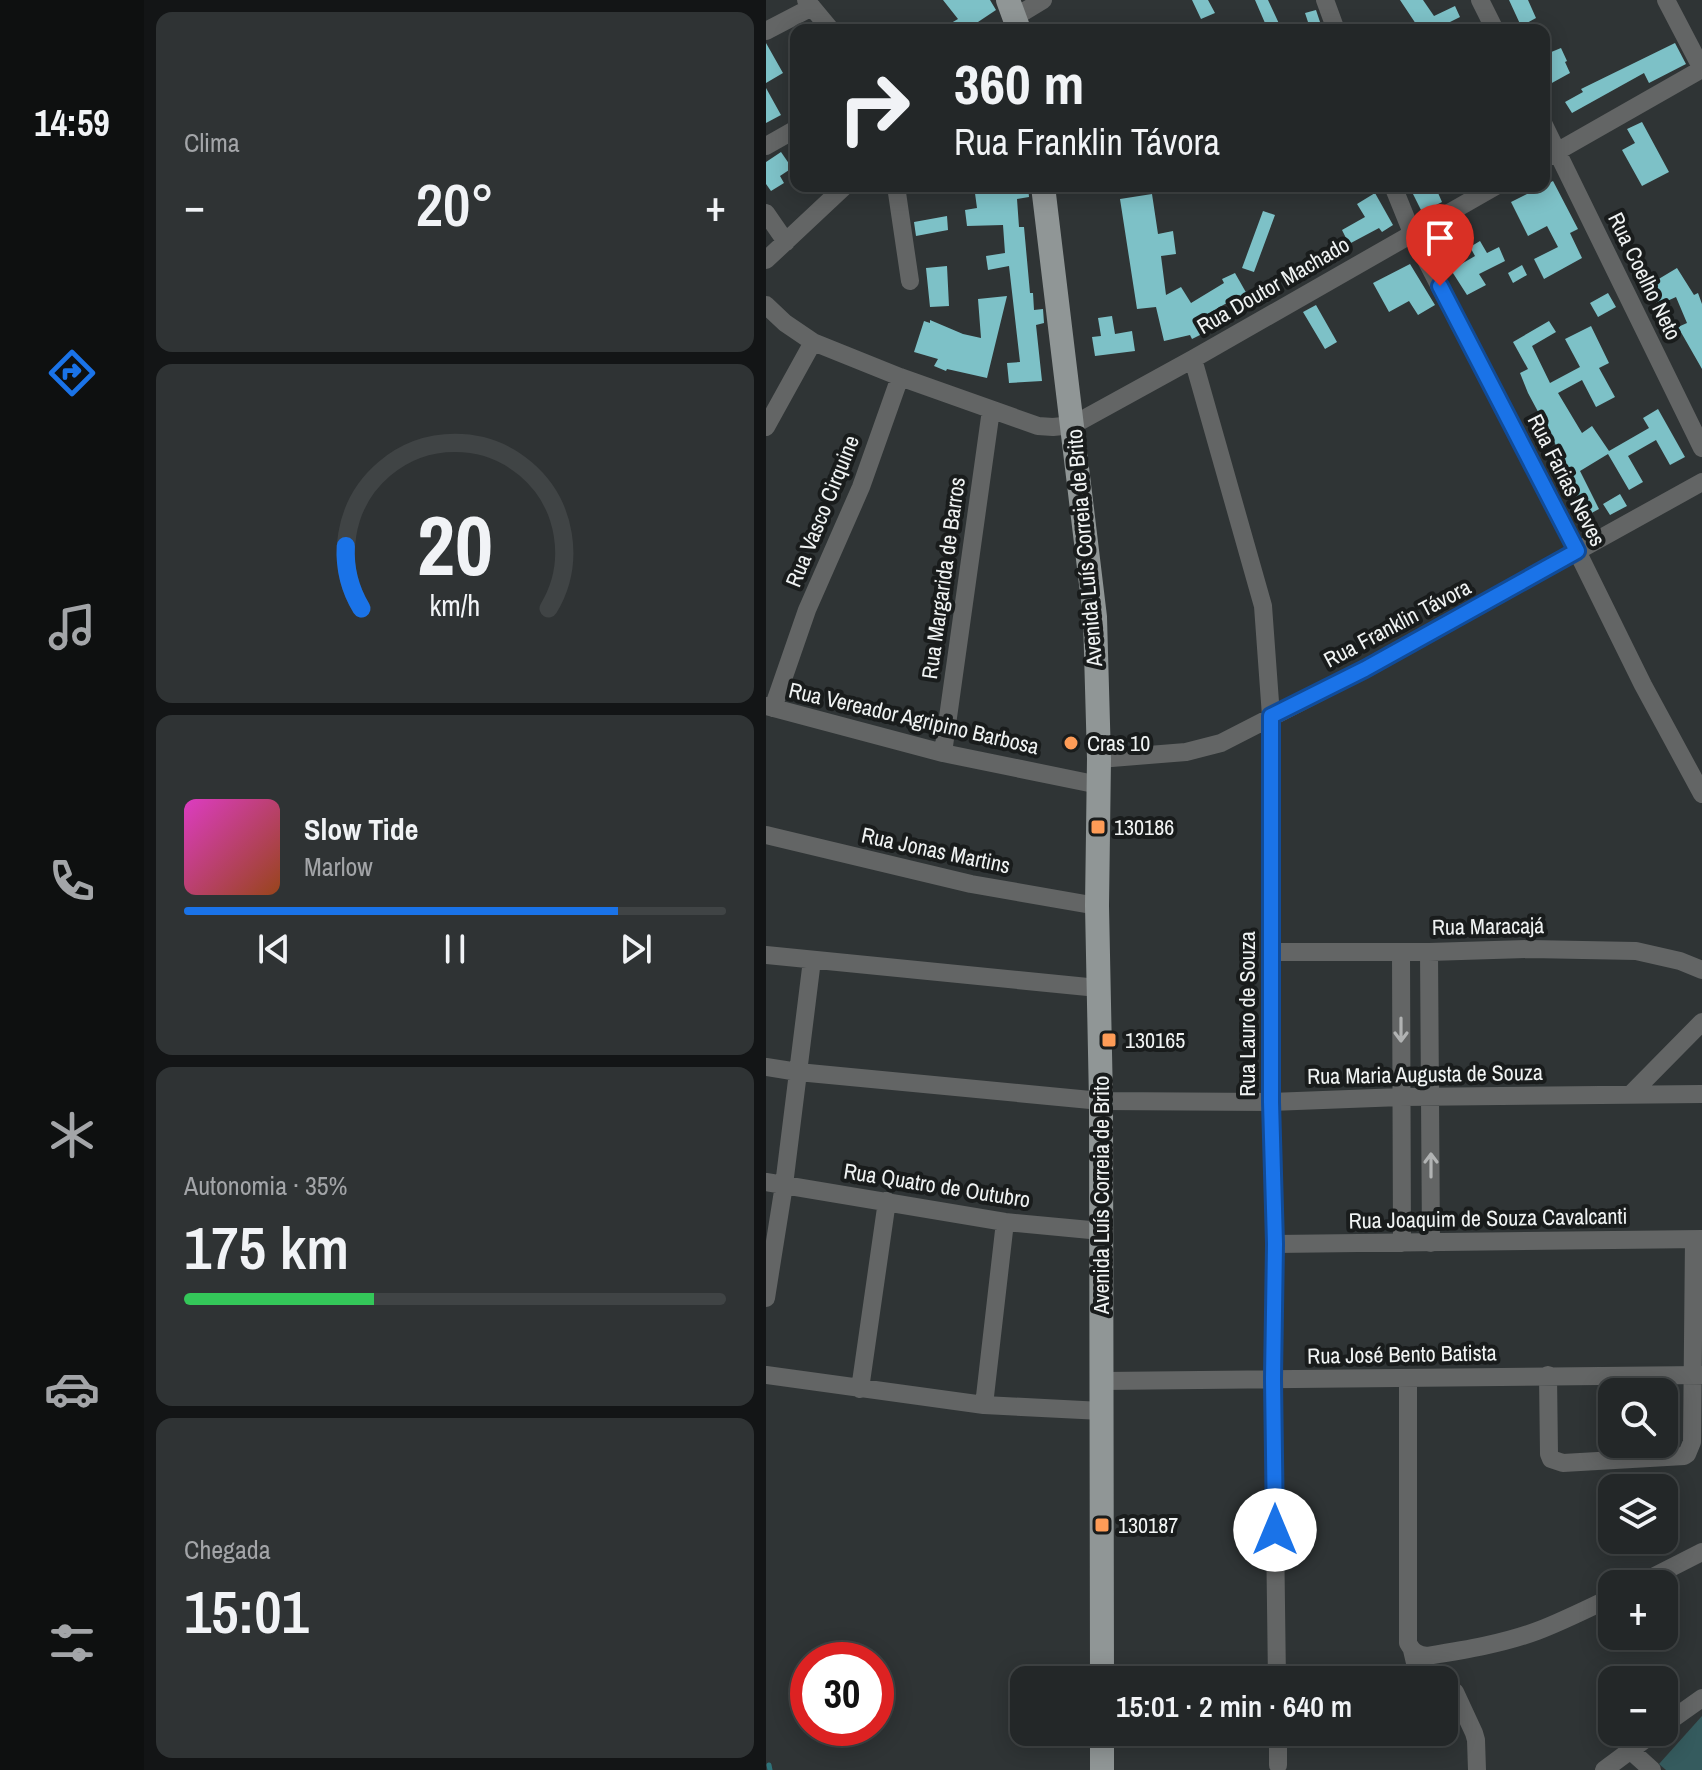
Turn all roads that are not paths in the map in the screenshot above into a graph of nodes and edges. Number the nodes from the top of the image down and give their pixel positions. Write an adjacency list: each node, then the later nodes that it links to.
1 (1043, 0): 6 (street)
2 (1325, 0): 8 (street)
3 (1480, 0): 9 (street)
4 (1666, 0): 11 (street)
5 (809, 3): 7 (street); 10 (street)
6 (1014, 16)
7 (826, 24)
8 (1334, 24)
9 (1492, 24)
10 (766, 31)
11 (1702, 69): 14 (street)
12 (790, 132): 13 (street)
13 (766, 146)
14 (1551, 155): 32 (street, Rua Coelho Neto)
15 (839, 192): 22 (street)
16 (897, 192): 24 (street)
17 (1044, 192): 30 (main road, Avenida Luís Correia de Brito)
18 (1395, 192): 21 (street, Rua Farias Neves)
19 (1485, 192): 21 (street, Rua Doutor Machado)
20 (766, 213): 22 (street)
21 (1412, 233): 27 (street, Rua Doutor Machado); 34 (street, Rua Farias Neves)
22 (786, 242): 23 (street)
23 (766, 260)
24 (910, 281)
25 (766, 305): 26 (street)
26 (813, 342): 28 (street); 31 (street)
27 (1193, 359): 30 (street, Rua Doutor Machado); 36 (street, Rua Lauro de Souza)
28 (900, 377): 29 (street); 35 (street, Rua Vasco Cirquine)
29 (991, 410): 30 (street); 37 (street, Rua Margarida de Barros)
30 (1073, 425): 38 (main road, Avenida Luís Correia de Brito)
31 (766, 427)
32 (1702, 448)
33 (1702, 482): 34 (street, Rua Franklin Távora)
34 (1577, 551): 36 (street, Rua Franklin Távora); 40 (street, Rua Farias Neves)
35 (769, 707): 37 (street, Rua Vereador Agripino Barbosa)
36 (1271, 716): 38 (street, Rua Franklin Távora); 43 (street, Rua Lauro de Souza)
37 (943, 753): 39 (street, Rua Vereador Agripino Barbosa)
38 (1099, 759): 39 (main road, Avenida Luís Correia de Brito)
39 (1099, 785): 42 (main road, Avenida Luís Correia de Brito)
40 (1702, 794)
41 (766, 835): 42 (street, Rua Jonas Martins)
42 (1097, 906): 49 (main road, Avenida Luís Correia de Brito)
43 (1271, 952): 44 (street, Rua Maracajá); 58 (street, Rua Lauro de Souza)
44 (1401, 952): 45 (street, Rua Maracajá); 55 (street, one-way to 55)
45 (1429, 952): 48 (street, Rua Maracajá); 56 (street)
46 (766, 955): 47 (street)
47 (812, 960): 49 (street); 52 (street)
48 (1702, 970)
49 (1098, 988): 57 (main road, Avenida Luís Correia de Brito)
50 (1702, 1022): 54 (street)
51 (766, 1067): 52 (street, Rua Maria Augusta de Souza)
52 (798, 1072): 57 (street, Rua Maria Augusta de Souza); 59 (street)
53 (1702, 1094): 54 (street, Rua Maria Augusta de Souza)
54 (1630, 1095): 56 (street, Rua Maria Augusta de Souza)
55 (1401, 1097): 56 (street, Rua Maria Augusta de Souza); 58 (street, Rua Maria Augusta de Souza); 64 (street)
56 (1430, 1097): 65 (street, one-way to 56)
57 (1101, 1101): 58 (street, Rua Maria Augusta de Souza); 62 (main road, Avenida Luís Correia de Brito)
58 (1271, 1102): 66 (street, Rua Lauro de Souza)
59 (775, 1184): 60 (street, Rua Quatro de Outubro); 67 (street)
60 (887, 1201): 61 (street, Rua Quatro de Outubro); 75 (street)
61 (1005, 1222): 62 (street, Rua Quatro de Outubro); 76 (street)
62 (1101, 1231): 74 (main road, Avenida Luís Correia de Brito)
63 (1698, 1239): 65 (street, Rua Joaquim de Souza Cavalcanti); 71 (street)
64 (1402, 1243): 65 (street, Rua Joaquim de Souza Cavalcanti); 66 (street, Rua Joaquim de Souza Cavalcanti)
65 (1431, 1243)
66 (1275, 1244): 72 (street, Rua Lauro de Souza)
67 (768, 1279): 68 (street)
68 (766, 1298)
69 (766, 1375): 75 (street)
70 (1548, 1375): 71 (street, Rua José Bento Batista); 71 (street); 73 (street, Rua José Bento Batista)
71 (1698, 1375)
72 (1273, 1379): 73 (street, Rua José Bento Batista); 74 (street, Rua José Bento Batista); 83 (street, Rua Lauro de Souza)
73 (1408, 1379): 81 (street)
74 (1103, 1381): 77 (main road, Avenida Luís Correia de Brito)
75 (860, 1389): 76 (street)
76 (984, 1405): 77 (street)
77 (1102, 1411): 82 (main road, Avenida Luís Correia de Brito)
78 (1702, 1552): 79 (street)
79 (1667, 1570)
80 (1598, 1604): 81 (street)
81 (1410, 1647): 84 (street)
82 (1102, 1666)
83 (1277, 1666)
84 (1415, 1666)
85 (1458, 1698): 94 (street)
86 (1702, 1698): 87 (street)
87 (1678, 1715)
88 (1102, 1746): 93 (main road)
89 (1278, 1746): 92 (street)
90 (1636, 1746): 91 (street)
91 (1630, 1750): 95 (street); 96 (street)
92 (1278, 1765)
93 (1102, 1770)
94 (1477, 1770)
95 (1604, 1770)
96 (1652, 1770)

